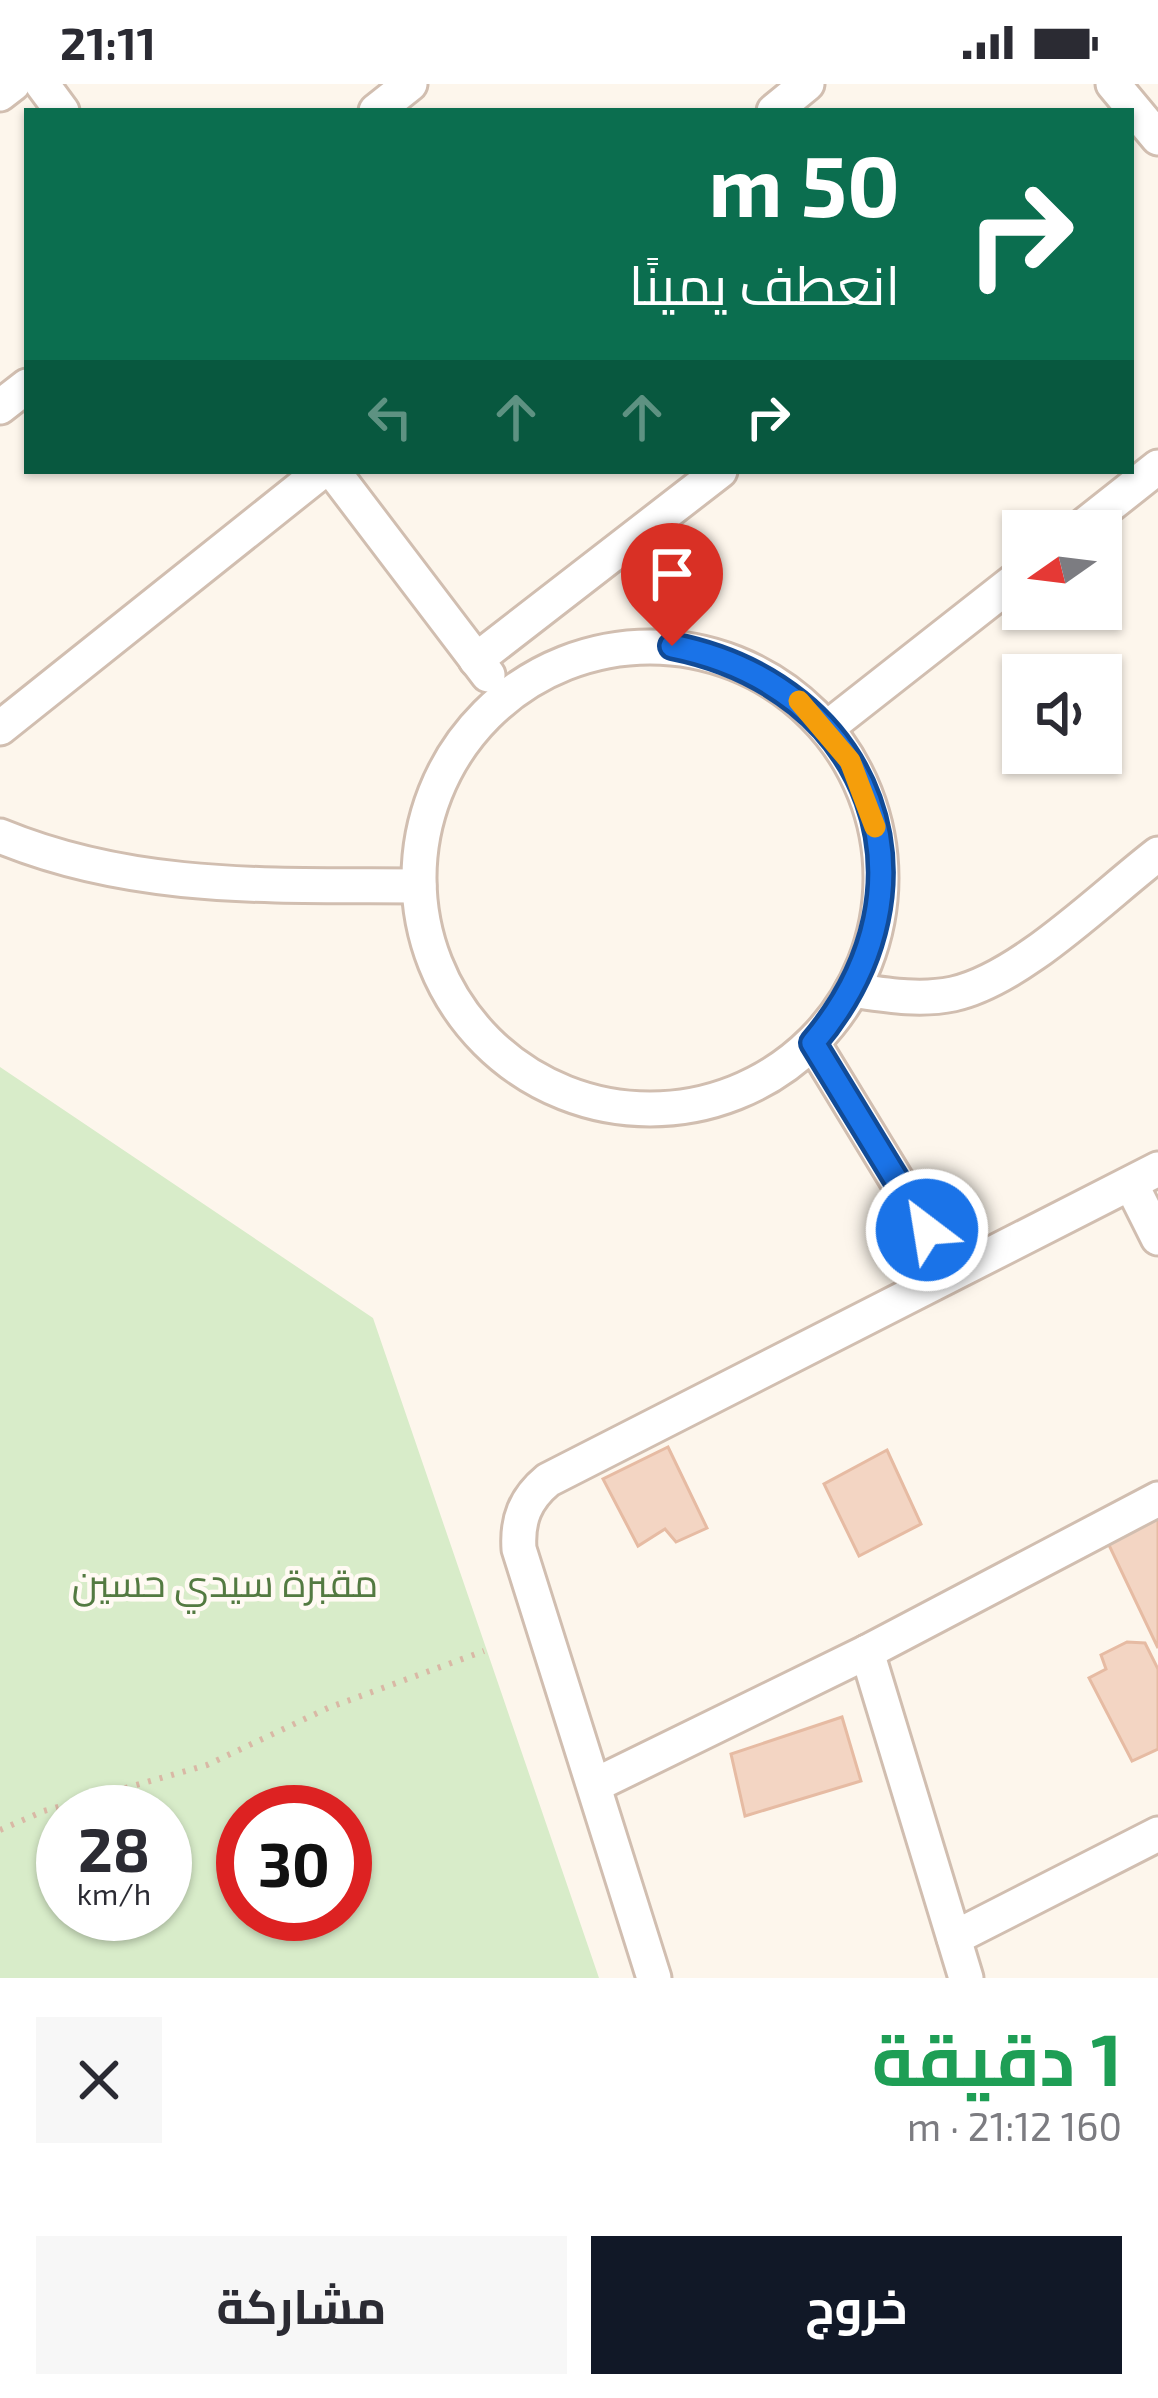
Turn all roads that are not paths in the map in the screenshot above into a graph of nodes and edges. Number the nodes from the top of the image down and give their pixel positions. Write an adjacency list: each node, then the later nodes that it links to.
1 (13, 84): 4 (street)
2 (410, 84): 5 (street)
3 (807, 84): 6 (street)
4 (0, 94)
5 (380, 108)
6 (778, 108)
7 (24, 388): 8 (street)
8 (0, 407)
9 (1158, 467): 13 (street)
10 (318, 474): 17 (street)
11 (335, 474): 15 (street)
12 (716, 474): 15 (street)
13 (1104, 510)
14 (1002, 590): 18 (street)
15 (476, 660): 16 (street)
16 (504, 696): 18 (street); 21 (street)
17 (0, 728)
18 (827, 728): 22 (street)
19 (0, 836): 21 (street)
20 (1158, 854): 22 (street)
21 (419, 886): 23 (street)
22 (852, 990): 23 (street)
23 (813, 1043): 25 (street)
24 (1144, 1177): 26 (street); 29 (street)
25 (927, 1230)
26 (1158, 1238)
27 (1158, 1499): 28 (street)
28 (867, 1652): 29 (street); 31 (street)
29 (595, 1785): 32 (street)
30 (1158, 1834): 31 (street)
31 (954, 1938): 33 (street)
32 (654, 1978)
33 (966, 1978)

